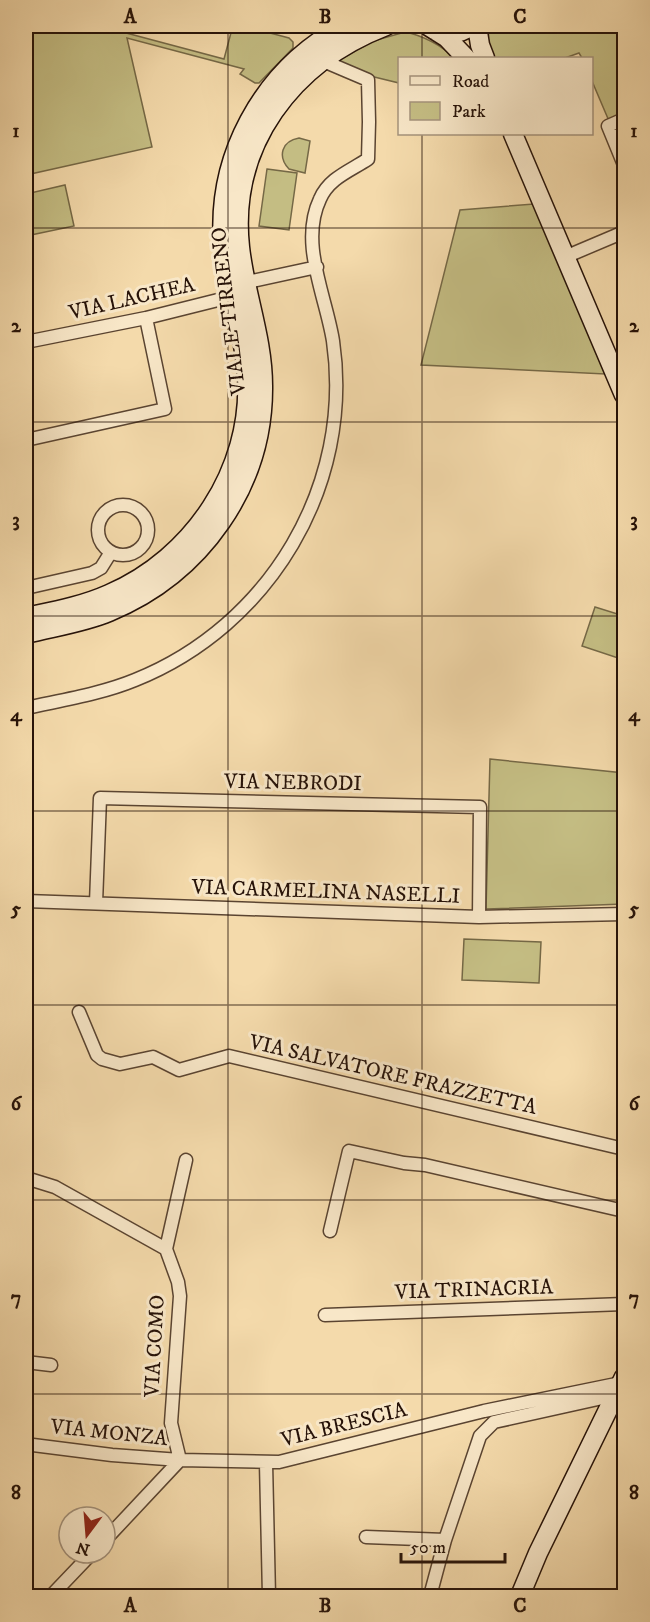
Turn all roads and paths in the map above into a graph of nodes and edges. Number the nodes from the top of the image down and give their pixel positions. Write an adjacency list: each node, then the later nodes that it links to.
1 (344, 26): 15 (street, VIALE TIRRENO)
2 (386, 26): 8 (street, VIALE TIRRENO)
3 (471, 26): 5 (street)
4 (477, 26): 7 (street)
5 (429, 27): 6 (street)
6 (465, 57)
7 (485, 57)
8 (321, 60): 14 (street); 15 (street, VIALE TIRRENO)
9 (624, 119): 11 (street)
10 (513, 135): 13 (street)
11 (624, 165)
12 (624, 232): 13 (street)
13 (565, 256): 18 (street)
14 (316, 267): 15 (street, VIA LACHEA); 25 (street)
15 (239, 289): 16 (street, VIA LACHEA); 23 (street, VIALE TIRRENO)
16 (146, 318): 17 (street, VIA LACHEA); 19 (street)
17 (26, 342)
18 (624, 394)
19 (26, 440)
20 (111, 552): 20 (street); 21 (street)
21 (26, 588)
22 (26, 617): 23 (street, VIALE TIRRENO)
23 (65, 617): 24 (street, VIALE TIRRENO)
24 (26, 634)
25 (26, 708)
26 (26, 902): 27 (street, VIA CARMELINA NASELLI)
27 (96, 903): 29 (street, VIA CARMELINA NASELLI); 29 (street, VIA NEBRODI)
28 (624, 914): 29 (street, VIA CARMELINA NASELLI)
29 (479, 917)
30 (79, 1012): 31 (street, VIA SALVATORE FRAZZETTA)
31 (624, 1149)
32 (186, 1160): 36 (street)
33 (26, 1178): 36 (street)
34 (624, 1211): 35 (street)
35 (330, 1232)
36 (166, 1249): 43 (street, VIA COMO)
37 (624, 1304): 38 (street, VIA TRINACRIA)
38 (325, 1315)
39 (26, 1362): 40 (street)
40 (51, 1365)
41 (620, 1385): 44 (street, VIA BRESCIA); 47 (street); 52 (street)
42 (33, 1445): 43 (street, VIA MONZA)
43 (180, 1460): 44 (street, VIA BRESCIA); 45 (street)
44 (266, 1463): 50 (street)
45 (117, 1527)
46 (366, 1537): 47 (street)
47 (445, 1540): 51 (street)
48 (81, 1565): 49 (street)
49 (51, 1596)
50 (268, 1596)
51 (430, 1596)
52 (520, 1596)

